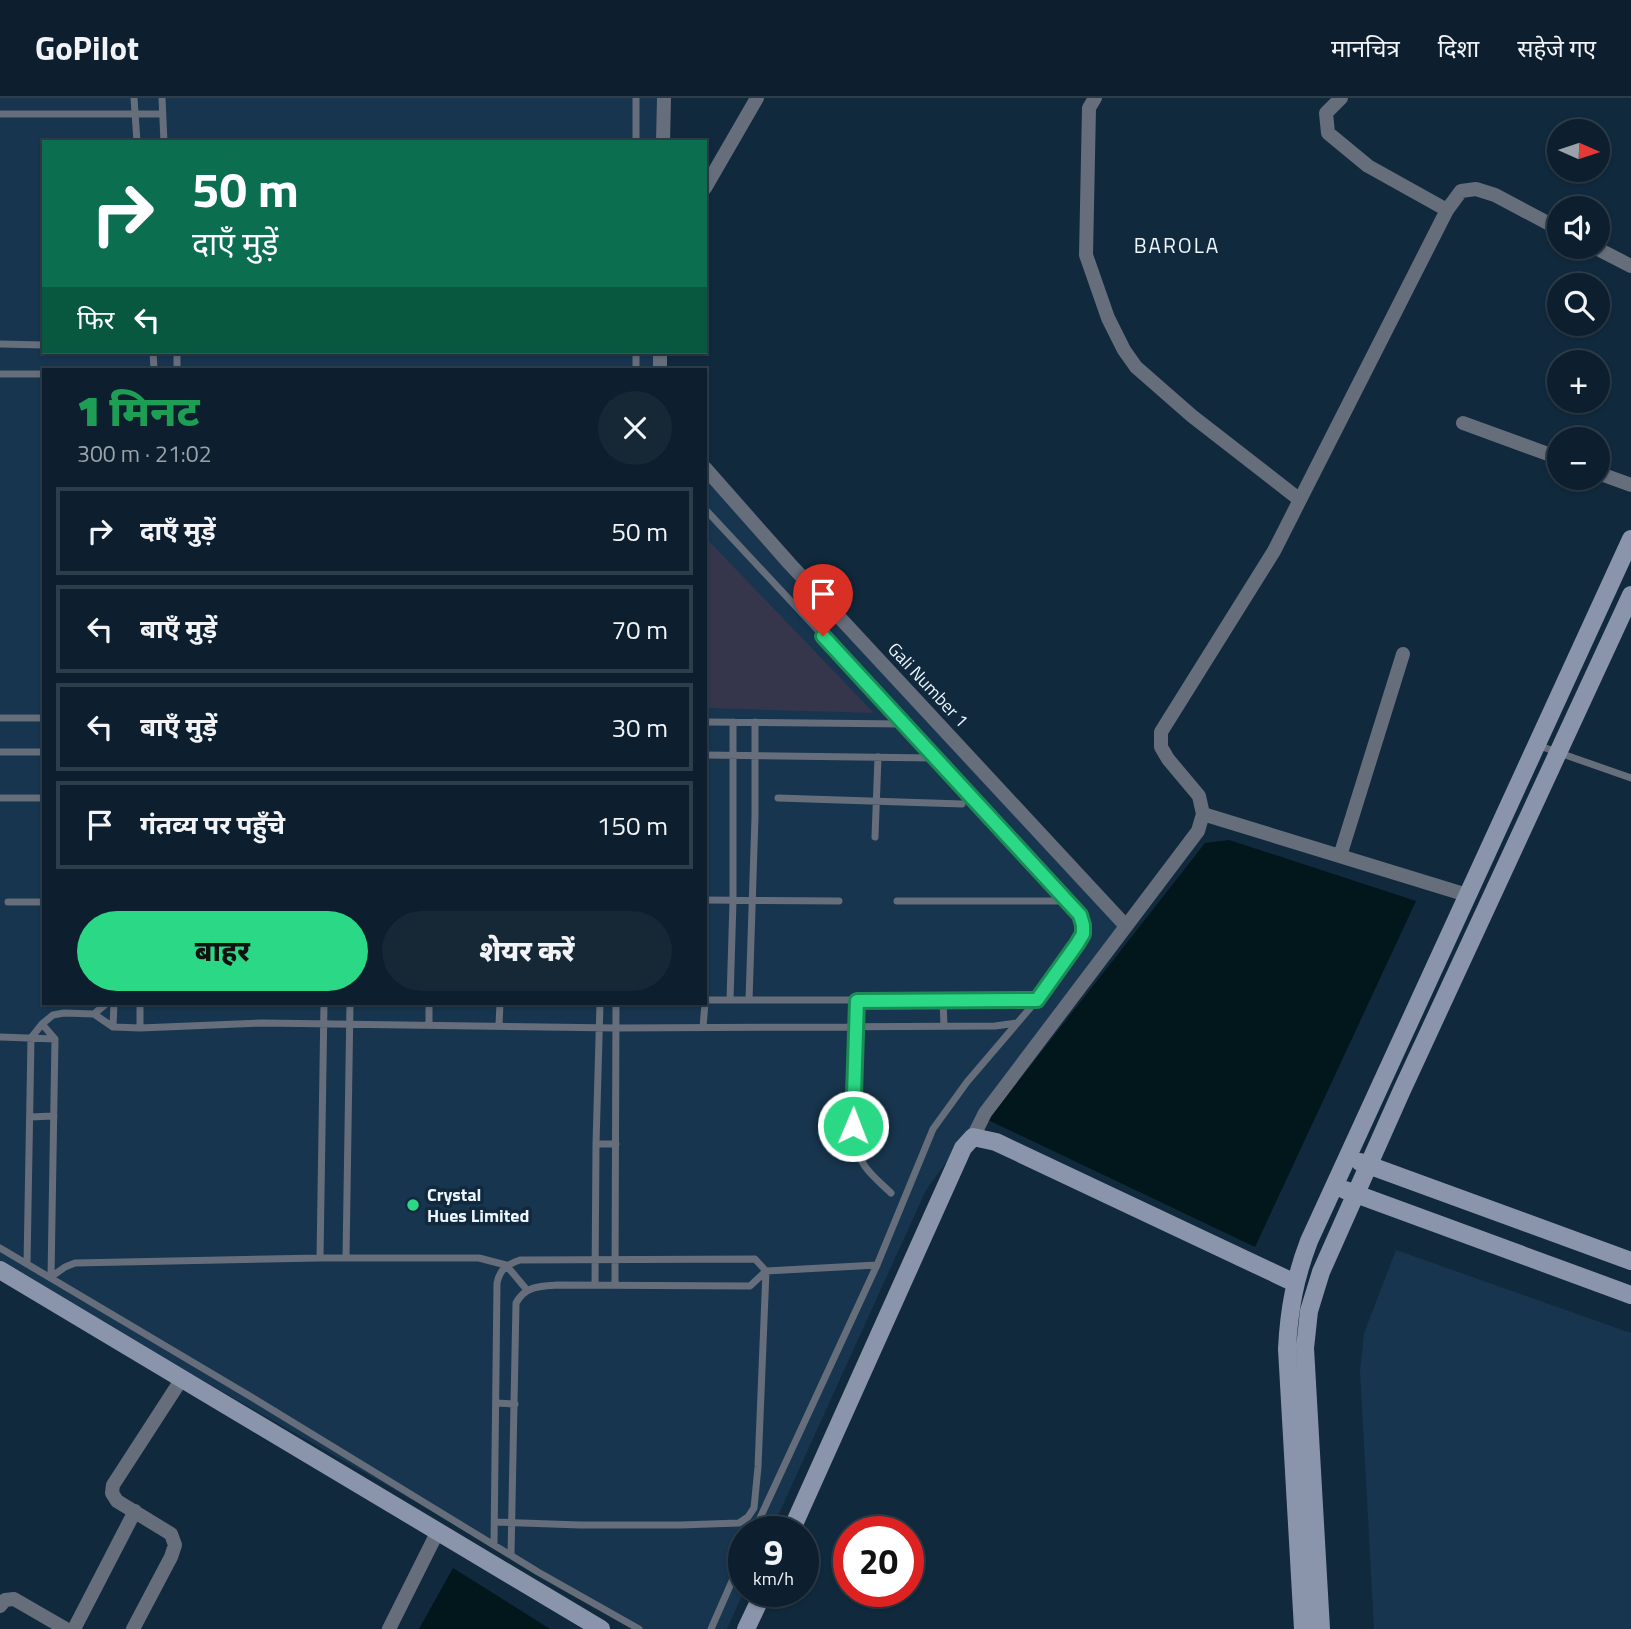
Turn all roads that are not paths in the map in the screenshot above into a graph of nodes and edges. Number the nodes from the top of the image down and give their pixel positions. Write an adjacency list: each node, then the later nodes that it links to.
1 (134, 98): 9 (lane)
2 (162, 98): 10 (lane)
3 (636, 98): 13 (lane)
4 (664, 98): 14 (street)
5 (757, 98): 15 (street)
6 (1095, 98): 29 (street)
7 (1341, 98): 16 (street)
8 (0, 114): 9 (lane)
9 (135, 114): 10 (lane); 11 (lane)
10 (162, 114): 12 (lane)
11 (137, 140)
12 (164, 140)
13 (636, 140)
14 (663, 140)
15 (707, 185)
16 (1447, 210): 17 (street); 29 (street)
17 (1547, 223)
18 (1610, 255): 19 (street)
19 (1631, 266)
20 (0, 344): 21 (lane)
21 (42, 345)
22 (0, 374): 23 (lane)
23 (42, 374)
24 (1463, 423): 25 (street)
25 (1547, 454)
26 (707, 470): 67 (street, Gali Number 1)
27 (1610, 477): 28 (street)
28 (1631, 485)
29 (1300, 500): 55 (street)
30 (707, 511): 39 (lane)
31 (1631, 539): 40 (street)
32 (1631, 595): 43 (street)
33 (1403, 654): 57 (street)
34 (0, 718): 35 (lane)
35 (42, 718)
36 (707, 722): 37 (lane)
37 (733, 722): 38 (lane); 46 (lane)
38 (755, 722): 39 (lane); 44 (lane)
39 (904, 724): 48 (lane)
40 (1537, 745): 43 (lane); 58 (street)
41 (0, 752): 42 (lane)
42 (42, 752)
43 (1558, 752): 49 (lane); 107 (street)
44 (755, 754): 46 (lane); 47 (lane); 61 (lane)
45 (707, 755): 46 (lane)
46 (734, 755): 60 (lane)
47 (878, 757): 48 (lane); 53 (lane)
48 (933, 758): 64 (lane)
49 (1631, 778)
50 (0, 798): 51 (lane)
51 (42, 798)
52 (778, 798): 53 (lane)
53 (876, 800): 54 (lane); 56 (lane)
54 (962, 804)
55 (1203, 814): 57 (street); 67 (street)
56 (875, 836)
57 (1340, 856): 58 (street)
58 (1467, 895): 106 (street)
59 (707, 900): 60 (lane)
60 (733, 901): 61 (lane); 68 (lane)
61 (753, 901): 62 (lane); 69 (lane)
62 (839, 901)
63 (897, 901): 64 (lane)
64 (1068, 901): 70 (lane)
65 (8, 902): 66 (lane)
66 (42, 902)
67 (1125, 925): 103 (street)
68 (730, 1000): 69 (lane); 71 (lane)
69 (749, 1000): 72 (lane)
70 (1037, 1000): 73 (lane); 85 (lane)
71 (707, 1001)
72 (857, 1001): 73 (lane); 91 (lane)
73 (943, 1001): 92 (lane)
74 (105, 1005): 84 (lane)
75 (114, 1005): 93 (lane)
76 (139, 1005): 96 (lane)
77 (324, 1005): 88 (lane)
78 (349, 1005): 89 (lane)
79 (429, 1005): 87 (lane)
80 (499, 1005): 90 (lane)
81 (600, 1005): 94 (lane)
82 (616, 1005): 97 (lane)
83 (705, 1005): 95 (lane)
84 (94, 1014): 86 (lane); 93 (lane)
85 (1018, 1023): 92 (lane); 119 (lane)
86 (42, 1024): 99 (lane); 100 (lane)
87 (429, 1024): 89 (lane); 90 (lane)
88 (324, 1025): 89 (lane); 96 (lane); 112 (lane)
89 (349, 1025): 113 (lane)
90 (499, 1025): 94 (lane)
91 (856, 1025): 92 (lane); 95 (lane); 109 (lane)
92 (944, 1025)
93 (113, 1027): 96 (lane)
94 (599, 1027): 97 (lane); 104 (lane)
95 (703, 1027): 97 (lane)
96 (140, 1028)
97 (616, 1028): 105 (lane)
98 (0, 1037): 99 (lane)
99 (31, 1038): 100 (lane); 102 (lane)
100 (55, 1039): 101 (lane)
101 (54, 1116): 102 (lane); 122 (lane)
102 (30, 1117): 117 (lane)
103 (973, 1137): 123 (street); 133 (street)
104 (596, 1144): 105 (lane); 114 (lane)
105 (616, 1144): 115 (lane)
106 (1347, 1157): 107 (street); 108 (street)
107 (1368, 1166): 110 (street); 116 (street)
108 (1334, 1185): 110 (street); 123 (street)
109 (891, 1193)
110 (1355, 1194): 127 (street); 151 (street)
111 (0, 1248): 117 (lane)
112 (320, 1258): 113 (lane); 122 (lane)
113 (346, 1258): 118 (lane)
114 (595, 1260): 115 (lane); 118 (lane); 124 (lane)
115 (615, 1261): 121 (lane); 125 (lane)
116 (1631, 1261)
117 (27, 1264): 122 (lane)
118 (506, 1265): 126 (lane); 129 (lane)
119 (877, 1265): 121 (lane); 132 (lane)
120 (0, 1270): 128 (street)
121 (766, 1271): 125 (lane); 135 (lane)
122 (51, 1278): 137 (lane)
123 (1295, 1283): 150 (street)
124 (595, 1285): 125 (lane); 126 (lane)
125 (615, 1285)
126 (527, 1290): 130 (lane)
127 (1631, 1296)
128 (181, 1380): 131 (street); 136 (street)
129 (496, 1403): 130 (lane); 134 (lane)
130 (515, 1404): 135 (lane)
131 (135, 1511): 143 (street); 144 (street)
132 (761, 1516)
133 (798, 1516)
134 (495, 1522): 135 (lane); 137 (lane)
135 (512, 1522): 138 (lane)
136 (437, 1533): 145 (street); 146 (street)
137 (494, 1545): 138 (lane)
138 (511, 1555): 147 (lane)
139 (728, 1590): 148 (lane)
140 (2, 1600): 142 (street)
141 (756, 1607): 149 (street)
142 (66, 1629)
143 (74, 1629)
144 (132, 1629)
145 (389, 1629)
146 (601, 1629)
147 (639, 1629)
148 (711, 1629)
149 (746, 1629)
150 (1303, 1629)
151 (1321, 1629)

